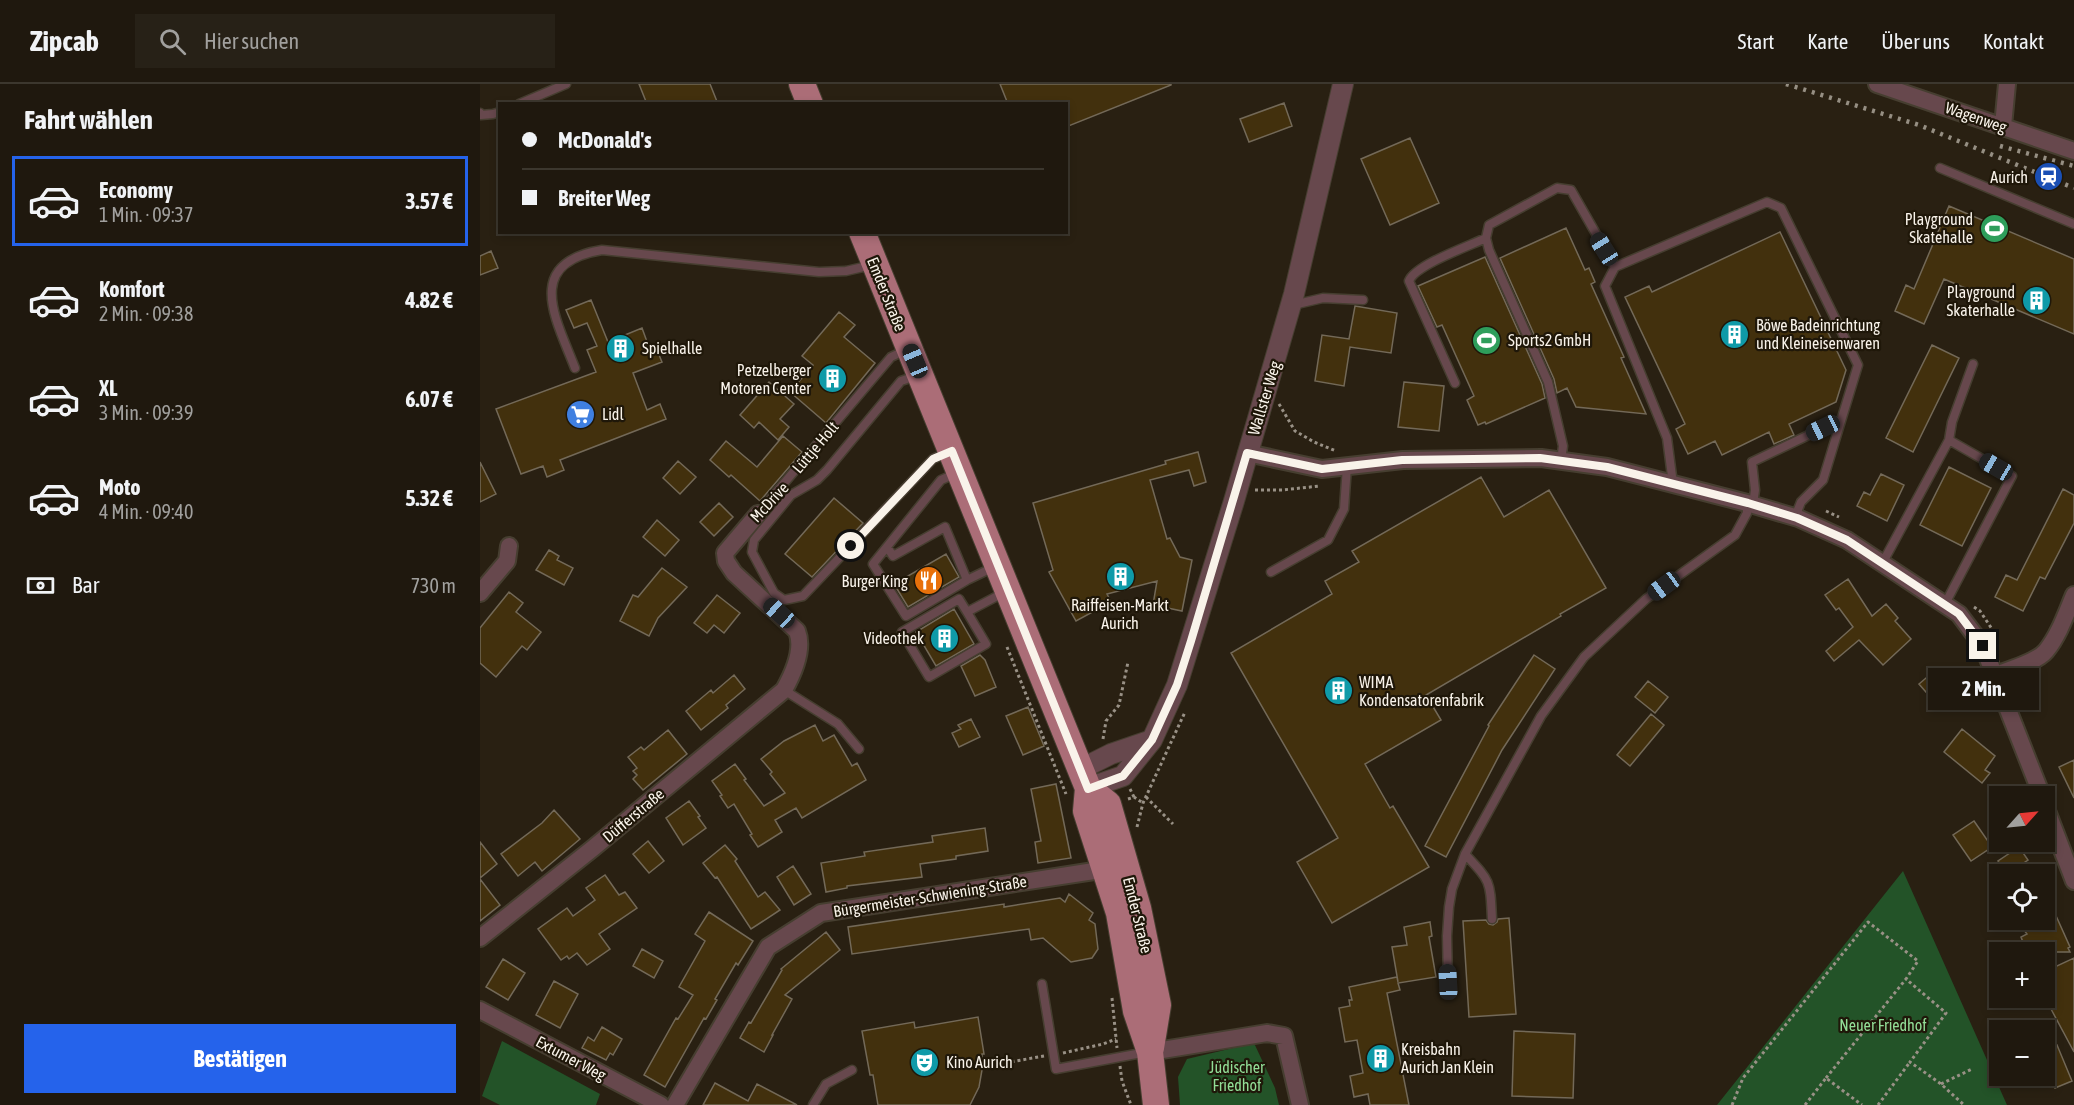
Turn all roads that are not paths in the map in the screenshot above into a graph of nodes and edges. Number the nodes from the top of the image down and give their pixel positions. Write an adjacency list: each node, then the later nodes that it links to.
1 (566, 84): 6 (lane)
2 (802, 84): 7 (main road)
3 (1343, 84): 19 (street, Wallster Weg)
4 (1877, 84): 10 (street, Wagenweg)
5 (2007, 84): 10 (street)
6 (524, 102)
7 (809, 102)
8 (498, 112): 9 (lane)
9 (480, 113)
10 (2003, 126): 11 (street, Wagenweg)
11 (2074, 151)
12 (1940, 168): 13 (lane)
13 (2074, 224)
14 (863, 234): 16 (main road, Emder Straße)
15 (1486, 238): 17 (lane); 24 (lane); 29 (lane)
16 (875, 264): 20 (main road, Emder Straße); 22 (lane)
17 (1615, 267): 25 (lane); 31 (lane)
18 (1363, 300): 19 (lane)
19 (1291, 305): 27 (street, Wallster Weg)
20 (909, 348): 23 (main road, Emder Straße); 33 (lane, Lüttje Holt)
21 (1973, 364): 26 (lane)
22 (575, 368)
23 (920, 374): 28 (main road, Emder Straße); 28 (lane, McDrive)
24 (1455, 383)
25 (1840, 420): 32 (lane); 34 (lane)
26 (1949, 440): 37 (lane); 44 (lane)
27 (1247, 453): 30 (street); 48 (street, Wallster Weg)
28 (956, 461): 36 (lane); 38 (main road, Emder Straße)
29 (1561, 461): 30 (street); 31 (street)
30 (1347, 474): 39 (lane)
31 (1673, 484): 32 (street)
32 (1750, 503): 34 (street); 53 (lane)
33 (758, 514): 47 (street, Lüttje Holt)
34 (1795, 517): 37 (street)
35 (509, 546): 42 (street)
36 (887, 547): 40 (lane); 40 (lane)
37 (1882, 562): 44 (street)
38 (998, 565): 40 (lane); 41 (main road, Emder Straße)
39 (1271, 572)
40 (967, 580)
41 (1008, 591): 45 (lane); 50 (main road, Emder Straße)
42 (480, 593)
43 (2074, 595): 46 (street)
44 (1945, 604): 46 (street)
45 (967, 612): 45 (lane)
46 (1995, 675): 51 (street)
47 (784, 690): 49 (lane); 57 (street, Düfferstraße)
48 (1152, 740): 50 (street); 50 (street, Wallster Weg)
49 (859, 749)
50 (1085, 779): 54 (main road, Emder Straße); 61 (main road, Emder Straße)
51 (2038, 786)
52 (2055, 832): 55 (street)
53 (1465, 854): 56 (lane); 58 (lane)
54 (1105, 868): 61 (main road, Emder Straße); 64 (street, Bürgermeister-Schwiening-Straße)
55 (2074, 881)
56 (1492, 919)
57 (480, 938)
58 (1448, 982)
59 (1042, 984): 61 (lane)
60 (480, 1010): 63 (street, Extumer Weg)
61 (1150, 1052): 66 (main road, Emder Straße); 67 (street)
62 (852, 1070): 65 (lane)
63 (661, 1105)
64 (675, 1105)
65 (813, 1105)
66 (1156, 1105)
67 (1300, 1105)

